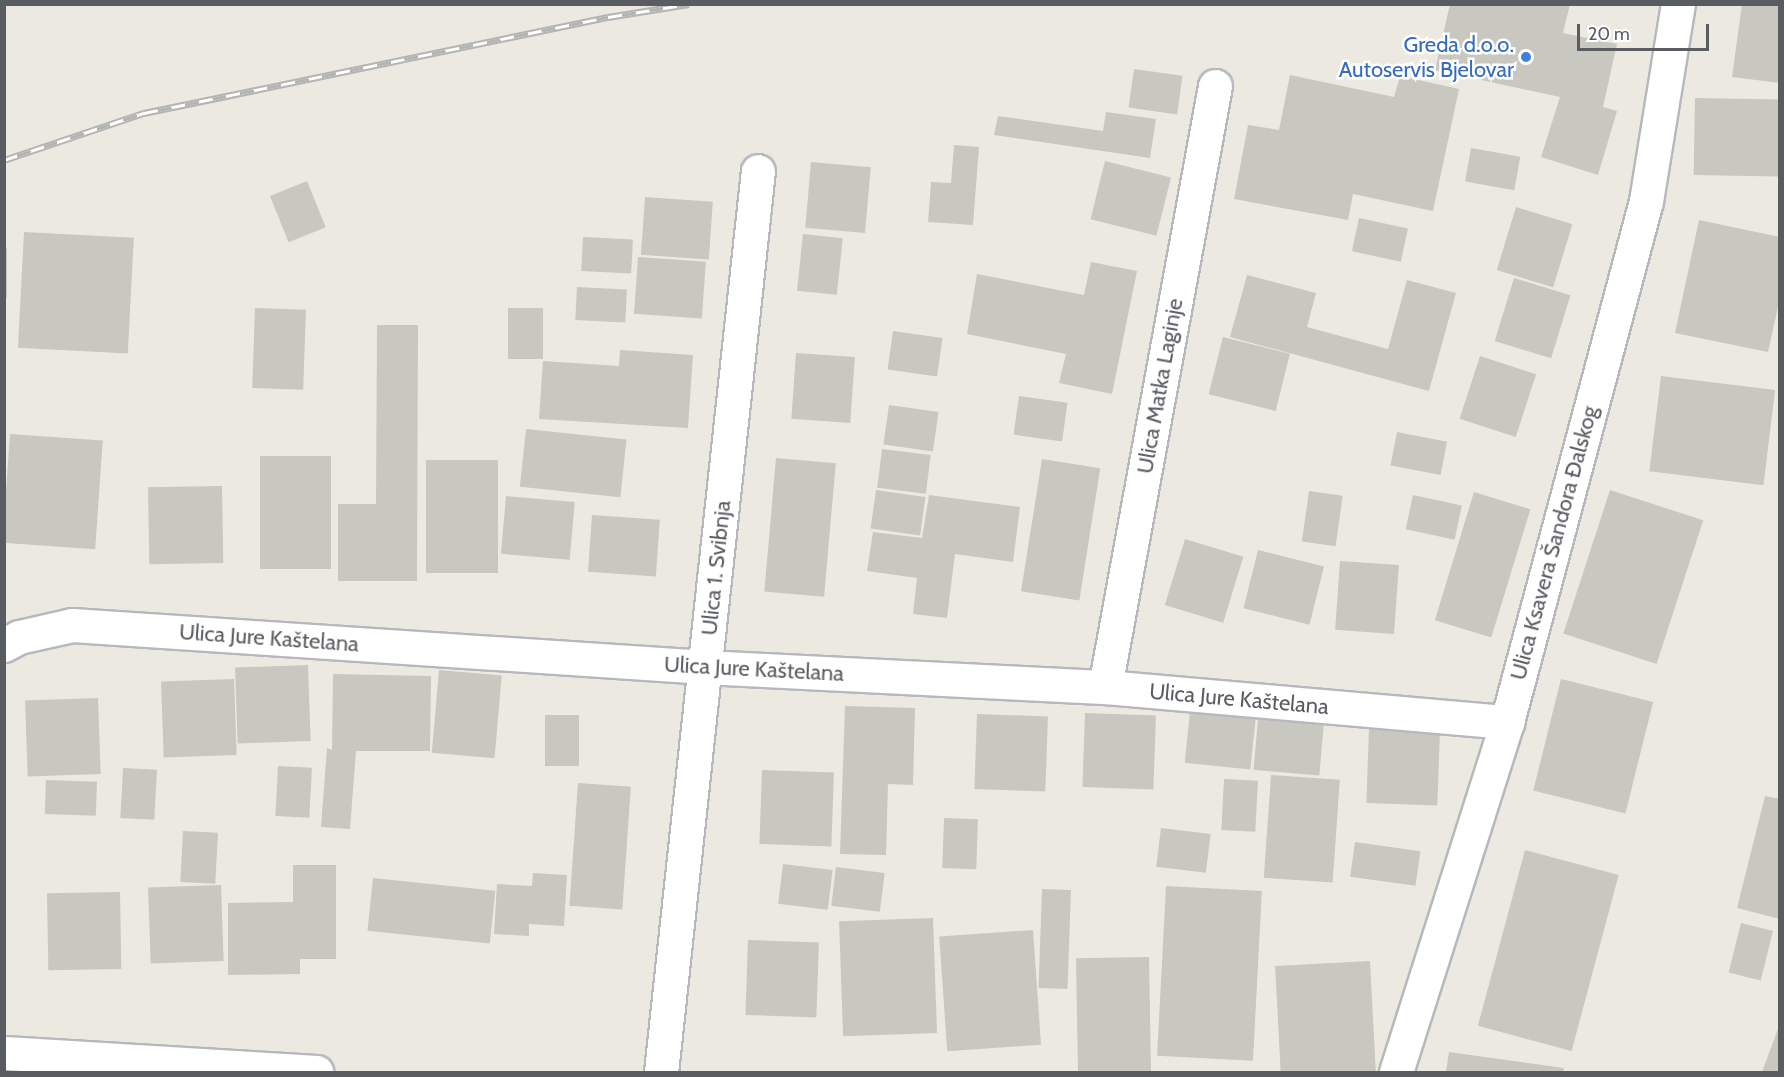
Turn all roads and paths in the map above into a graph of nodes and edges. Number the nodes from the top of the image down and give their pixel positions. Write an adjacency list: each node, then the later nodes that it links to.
1 (1678, 4): 7 (street, Ulica Ksavera Šandora Đalskog)
2 (1215, 86): 6 (street, Ulica Matka Laginje)
3 (758, 171): 5 (street, Ulica 1. Svibnja)
4 (4, 645): 5 (street, Ulica Jure Kaštelana)
5 (706, 667): 6 (street, Ulica Jure Kaštelana); 10 (street, Ulica 1. Svibnja)
6 (1105, 687): 7 (street, Ulica Jure Kaštelana)
7 (1507, 722): 11 (street, Ulica Ksavera Šandora Đalskog)
8 (7, 1054): 9 (street)
9 (316, 1072)
10 (661, 1072)
11 (1396, 1072)

